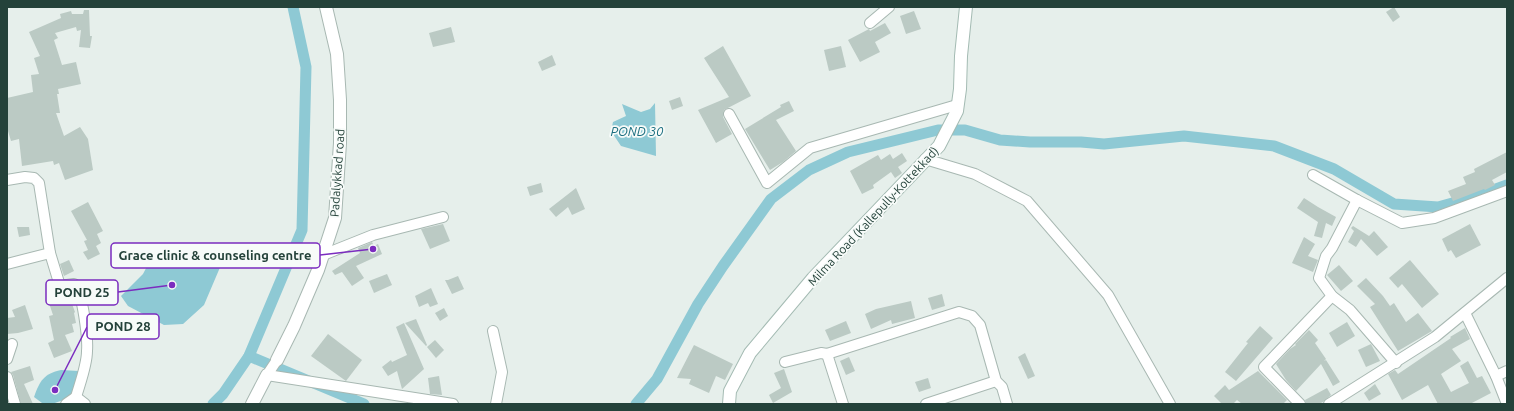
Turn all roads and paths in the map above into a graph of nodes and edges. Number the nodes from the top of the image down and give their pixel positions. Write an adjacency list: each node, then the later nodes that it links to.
1 (326, 7): 14 (main road, Padalykkad road)
2 (889, 7): 4 (street)
3 (966, 7): 5 (main road, Milma Road (Kallepully-Kottekkad))
4 (870, 23)
5 (957, 108): 6 (street); 7 (main road, Milma Road (Kallepully-Kottekkad))
6 (729, 114)
7 (925, 159): 38 (main road, Milma Road (Kallepully-Kottekkad)); 42 (street)
8 (1313, 175): 11 (street)
9 (7, 180): 13 (street)
10 (1507, 191): 11 (street)
11 (1357, 200): 17 (street)
12 (442, 217): 14 (street)
13 (50, 253): 15 (street); 31 (street)
14 (323, 256): 23 (main road, Padalykkad road)
15 (7, 264)
16 (1507, 278): 18 (street)
17 (1332, 296): 25 (street); 43 (street)
18 (1465, 313): 25 (street); 28 (street)
19 (494, 330): 37 (street)
20 (12, 344): 22 (street)
21 (827, 354): 24 (street); 30 (street); 39 (street)
22 (7, 359)
23 (277, 360): 27 (street, Padalykkad road)
24 (785, 362)
25 (1396, 363): 44 (street)
26 (1507, 371): 28 (street)
27 (267, 375): 35 (main road); 36 (street)
28 (1496, 376): 45 (street)
29 (7, 377): 32 (street)
30 (996, 381): 40 (street); 41 (street)
31 (76, 397): 33 (street); 34 (street)
32 (15, 404)
33 (66, 404)
34 (85, 404)
35 (252, 404)
36 (453, 404)
37 (496, 404)
38 (729, 404)
39 (843, 404)
40 (926, 404)
41 (1007, 404)
42 (1170, 404)
43 (1300, 404)
44 (1329, 404)
45 (1507, 404)

